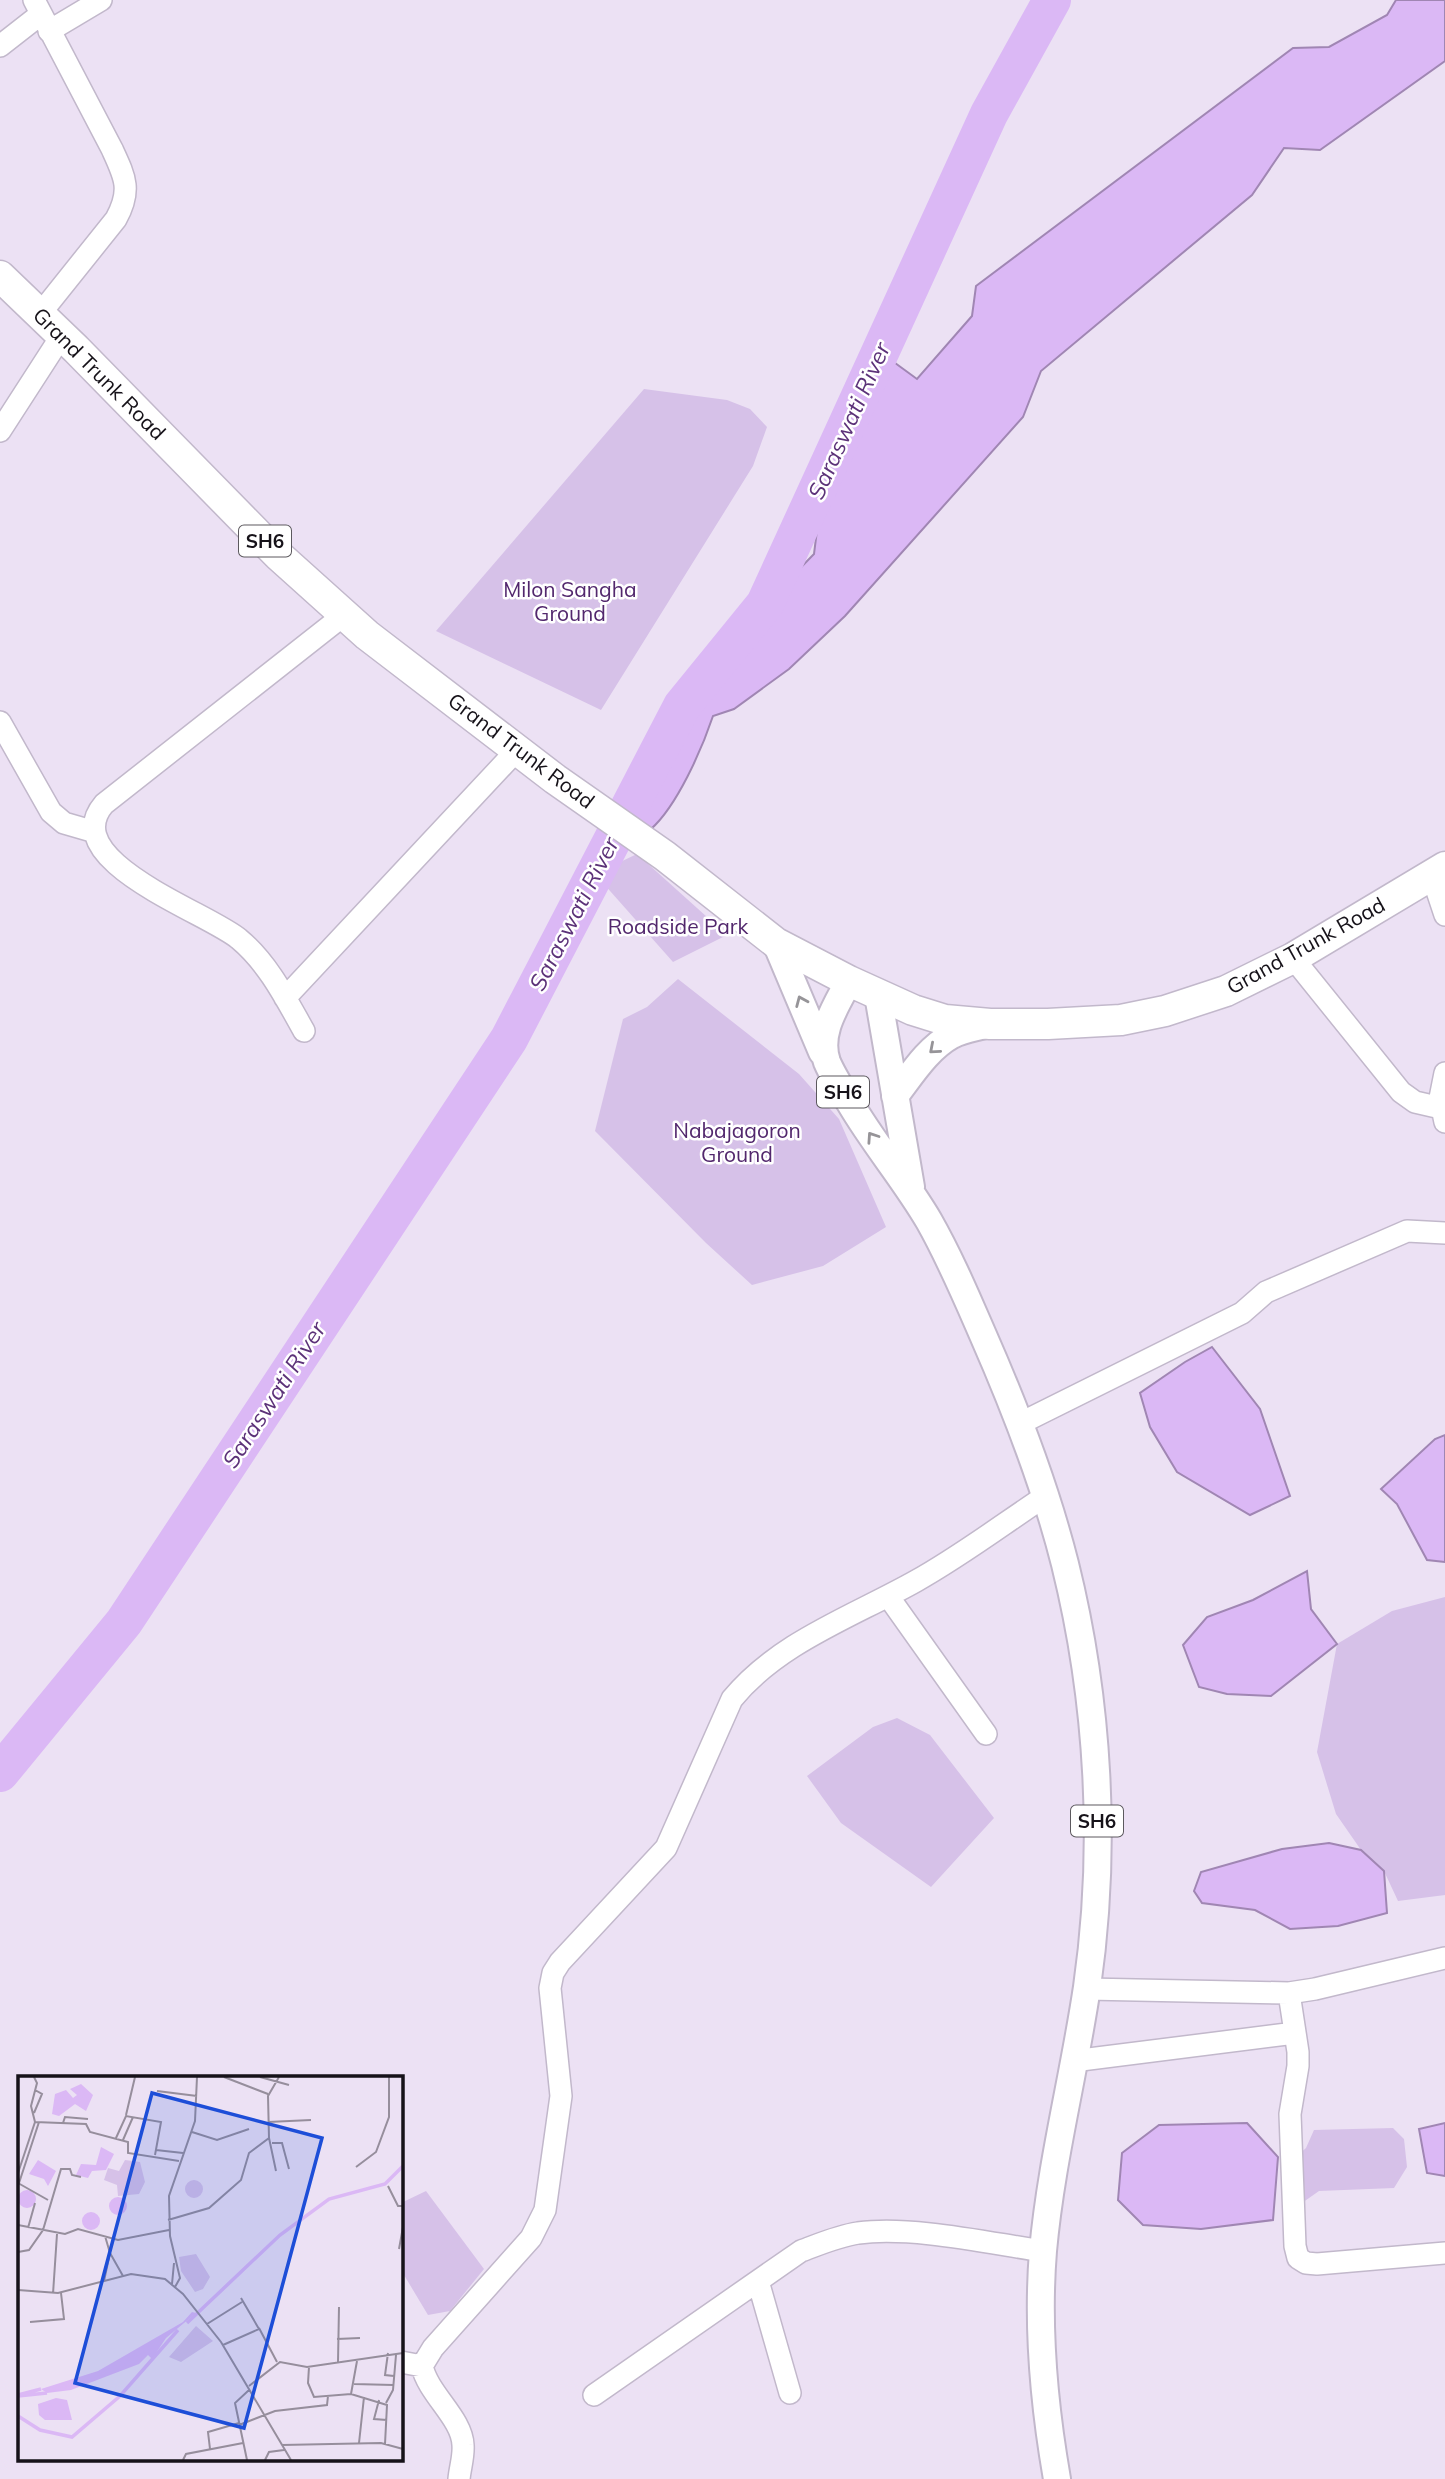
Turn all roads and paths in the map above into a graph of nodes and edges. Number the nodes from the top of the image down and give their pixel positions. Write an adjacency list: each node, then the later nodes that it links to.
1 (101, 0): 2 (street)
2 (41, 15): 3 (street); 5 (street)
3 (0, 46)
4 (0, 276): 5 (highway, Grand Trunk Road / SH6)
5 (40, 314): 6 (highway, Grand Trunk Road / SH6)
6 (62, 335): 7 (street); 8 (highway, Grand Trunk Road / SH6)
7 (0, 431)
8 (344, 615): 10 (highway, Grand Trunk Road / SH6); 11 (street)
9 (0, 722): 11 (street)
10 (517, 750): 14 (highway, Grand Trunk Road / SH6); 18 (street)
11 (95, 832): 18 (street)
12 (1438, 872): 13 (street); 15 (highway, Grand Trunk Road)
13 (1445, 915)
14 (776, 943): 16 (highway, Grand Trunk Road / SH6); 21 (main road, one-way to 14)
15 (1293, 958): 19 (highway, Grand Trunk Road); 24 (street)
16 (849, 981): 17 (highway, Grand Trunk Road / SH6); 21 (main road, SH6)
17 (878, 995): 19 (highway, Grand Trunk Road); 23 (main road, SH6)
18 (285, 998): 20 (street)
19 (990, 1024): 23 (main road, one-way to 23)
20 (304, 1031)
21 (826, 1060): 25 (main road, SH6, one-way to 21)
22 (1445, 1073): 24 (street)
23 (895, 1096): 25 (main road, SH6)
24 (1443, 1115)
25 (912, 1192): 27 (main road, SH6)
26 (1445, 1233): 27 (street)
27 (1021, 1423): 28 (main road, SH6)
28 (1047, 1495): 29 (street); 32 (main road, SH6)
29 (888, 1596): 30 (street); 40 (street)
30 (986, 1734)
31 (1445, 1958): 33 (street)
32 (1087, 1989): 33 (street); 35 (main road, SH6)
33 (1289, 1993): 34 (street)
34 (1295, 2033): 35 (street); 37 (street)
35 (1073, 2061): 36 (main road, SH6)
36 (1043, 2251): 38 (street); 44 (main road, SH6)
37 (1445, 2253)
38 (758, 2281): 41 (street); 42 (street)
39 (402, 2362): 40 (street)
40 (422, 2366): 43 (street)
41 (790, 2393)
42 (594, 2395)
43 (459, 2479)
44 (1057, 2479)

